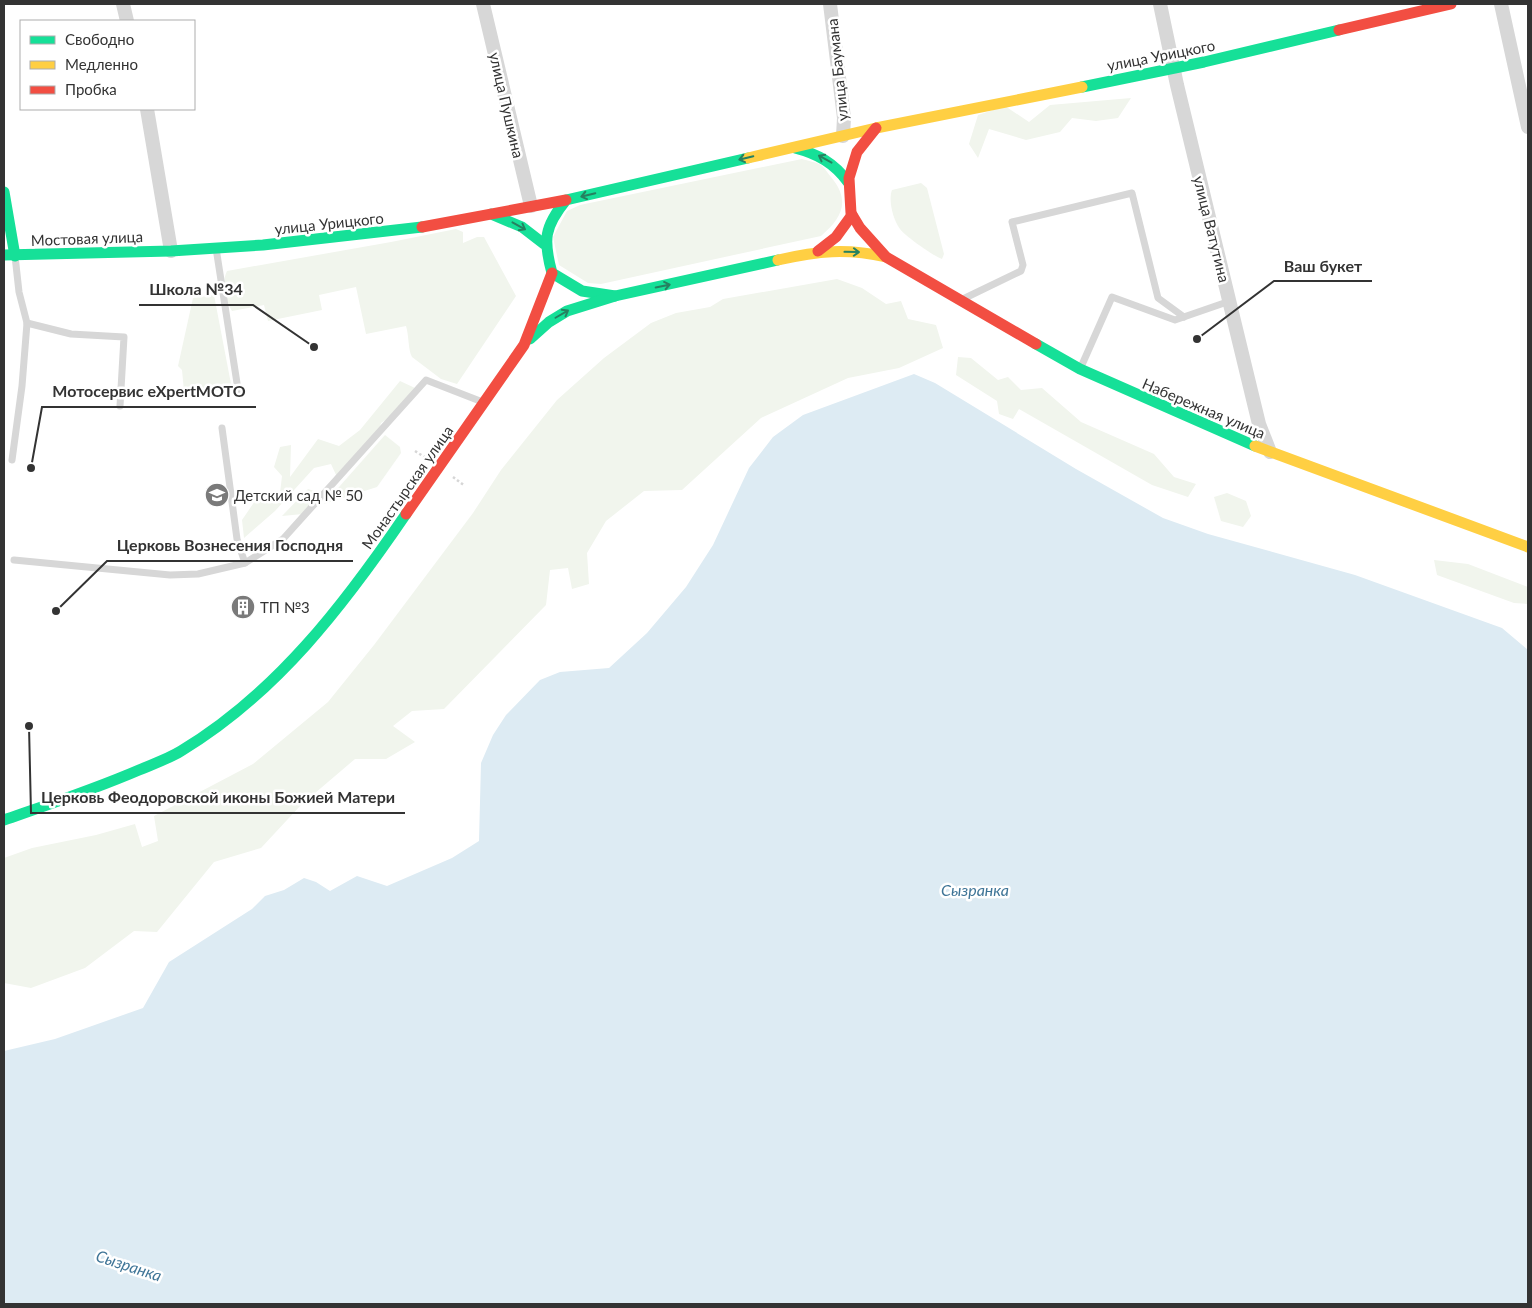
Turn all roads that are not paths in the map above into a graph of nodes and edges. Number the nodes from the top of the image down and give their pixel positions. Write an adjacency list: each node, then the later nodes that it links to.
1 (123, 4): 7 (street)
2 (483, 4): 17 (street, улица Пушкина)
3 (830, 4): 12 (street, улица Баумана)
4 (1160, 4): 8 (street, улица Ватутина)
5 (1451, 4): 8 (main road, улица Урицкого)
6 (1501, 4): 10 (street)
7 (127, 20)
8 (1173, 68): 11 (main road, улица Урицкого); 29 (street, улица Ватутина)
9 (147, 110): 22 (street)
10 (1528, 127)
11 (876, 128): 12 (main road, улица Урицкого); 14 (main road)
12 (843, 136): 13 (main road, улица Урицкого)
13 (794, 148): 14 (main road, one-way to 13); 16 (main road, one-way to 16)
14 (848, 182): 19 (main road)
15 (4, 192): 24 (main road)
16 (566, 200): 17 (main road, улица Урицкого); 20 (main road)
17 (531, 206): 18 (main road, улица Урицкого)
18 (490, 214): 20 (main road, one-way to 20); 21 (main road, улица Урицкого)
19 (852, 215): 23 (main road); 25 (main road)
20 (544, 244): 26 (main road)
21 (216, 248): 22 (main road, улица Урицкого); 34 (lane)
22 (170, 251): 24 (main road, Мостовая улица)
23 (818, 251): 25 (main road, one-way to 25); 27 (main road, one-way to 23)
24 (9, 256): 31 (lane)
25 (886, 257): 28 (main road, Набережная улица)
26 (552, 274): 27 (main road); 32 (main road)
27 (615, 296): 32 (main road, one-way to 27)
28 (961, 301): 30 (lane); 33 (main road, Набережная улица)
29 (1230, 301): 30 (lane); 38 (street, улица Ватутина)
30 (1184, 317): 33 (lane)
31 (27, 323): 36 (lane); 39 (lane)
32 (524, 345): 35 (main road, Монастырская улица)
33 (1080, 370): 38 (main road, Набережная улица)
34 (238, 396)
35 (484, 403): 42 (lane); 43 (main road, Монастырская улица)
36 (120, 406)
37 (222, 428): 42 (lane)
38 (1270, 452): 40 (main road, Набережная улица)
39 (12, 460)
40 (1528, 547)
41 (14, 560): 42 (lane)
42 (245, 563)
43 (4, 820)

